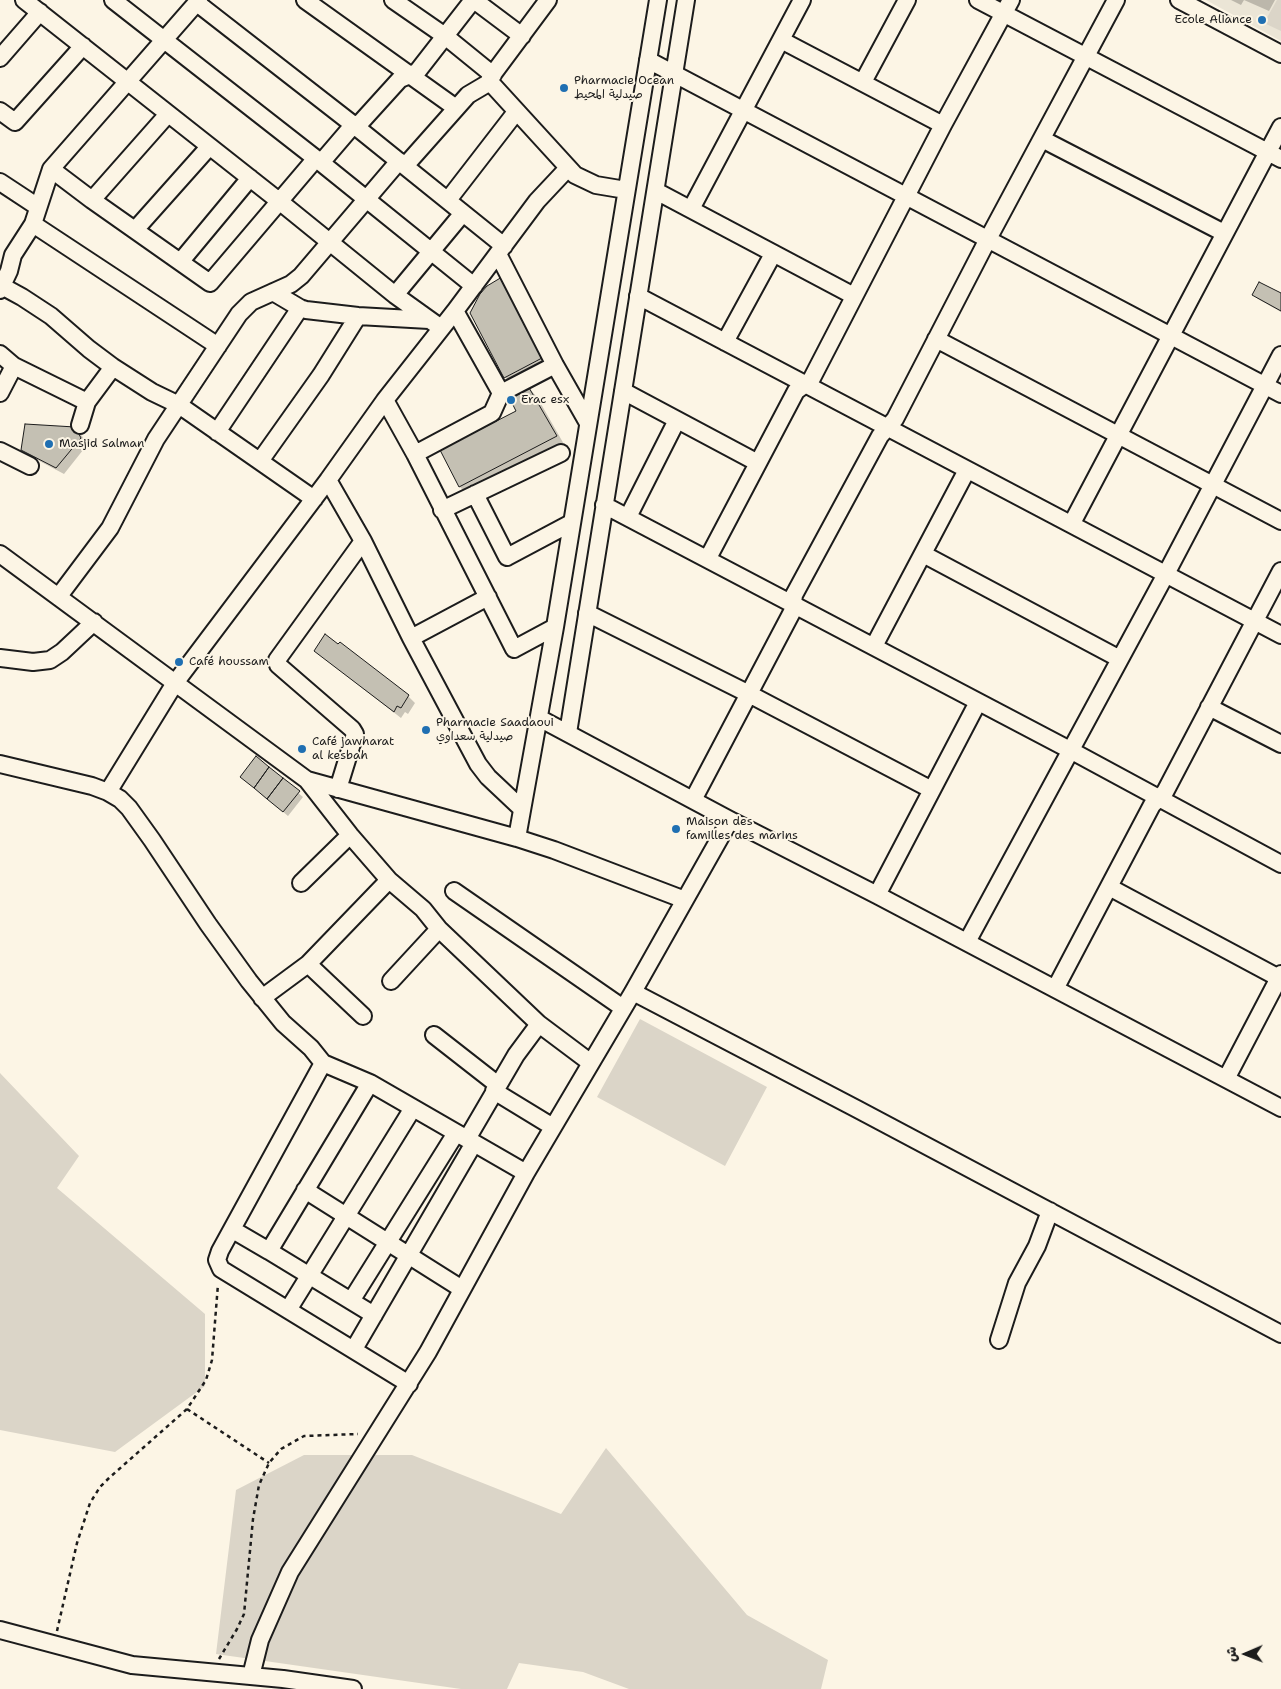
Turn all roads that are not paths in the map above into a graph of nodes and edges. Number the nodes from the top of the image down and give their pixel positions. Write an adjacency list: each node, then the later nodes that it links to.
1 (24, 0): 16 (street)
2 (113, 0): 19 (street)
3 (305, 0): 27 (street)
4 (393, 0): 17 (street)
5 (473, 0): 17 (street); 18 (street)
6 (548, 0): 18 (street)
7 (658, 0): 25 (street)
8 (686, 0): 26 (street)
9 (802, 0): 20 (street)
10 (907, 0): 30 (street)
11 (978, 0): 15 (street)
12 (1116, 0): 23 (street)
13 (1179, 0): 22 (street)
14 (194, 2): 19 (street); 37 (street)
15 (1007, 7): 23 (street); 36 (street)
16 (40, 12): 21 (street); 24 (street)
17 (445, 36): 27 (street); 28 (street)
18 (522, 36): 28 (street)
19 (164, 40): 29 (street); 42 (street)
20 (781, 40): 30 (street); 32 (street)
21 (83, 46): 29 (street); 33 (street)
22 (1281, 54)
23 (1086, 56): 39 (street); 41 (street)
24 (0, 58)
25 (648, 60): 26 (street); 48 (street)
26 (674, 74): 32 (street); 49 (street)
27 (412, 75): 31 (street); 37 (street)
28 (492, 79): 31 (street); 34 (street)
29 (128, 81): 35 (street); 45 (street)
30 (864, 82): 36 (street)
31 (456, 108): 43 (street)
32 (744, 110): 50 (street); 56 (street)
33 (0, 111)
34 (516, 112): 44 (street); 54 (street)
35 (168, 114): 40 (street); 52 (street)
36 (943, 125): 50 (street)
37 (355, 126): 42 (street); 43 (street)
38 (1281, 127): 41 (street)
39 (1042, 139): 60 (street); 61 (street)
40 (209, 146): 46 (street); 59 (street)
41 (1274, 156): 60 (street)
42 (319, 161): 51 (street); 53 (street)
43 (402, 164): 51 (street); 54 (street)
44 (568, 168): 48 (street); 63 (street)
45 (50, 169): 52 (street); 55 (street)
46 (250, 178): 53 (street); 66 (street)
47 (0, 182): 55 (street)
48 (626, 190): 96 (street)
49 (656, 191): 56 (street); 71 (street)
50 (906, 196): 61 (street); 72 (street)
51 (366, 199): 62 (street); 64 (street)
52 (92, 200): 59 (street)
53 (279, 200): 62 (street); 66 (street)
54 (448, 200): 57 (street)
55 (38, 207): 58 (street)
56 (691, 209): 65 (street)
57 (463, 213): 63 (street); 64 (street)
58 (32, 224): 68 (street); 80 (street)
59 (135, 230): 66 (street)
60 (1224, 234): 77 (street)
61 (988, 239): 77 (street); 78 (street)
62 (330, 242): 69 (street); 70 (street)
63 (501, 250): 67 (street); 83 (street)
64 (431, 251): 67 (street); 70 (street)
65 (773, 254): 72 (street); 79 (street)
66 (181, 262)
67 (474, 286): 74 (street)
68 (1, 287): 85 (street)
69 (273, 292): 73 (street); 80 (street)
70 (395, 295): 76 (street)
71 (638, 296): 79 (street); 88 (street)
72 (854, 296): 86 (street)
73 (300, 308): 75 (street); 99 (street)
74 (455, 311): 76 (street); 90 (street)
75 (358, 316): 76 (street); 104 (street)
76 (435, 324): 92 (street)
77 (1171, 336): 87 (street); 100 (street)
78 (936, 339): 98 (street); 100 (street)
79 (725, 342): 86 (street)
80 (218, 346): 94 (street)
81 (0, 354): 84 (street)
82 (1281, 355): 87 (street)
83 (555, 364): 90 (street); 96 (street)
84 (14, 366): 89 (street); 93 (street)
85 (112, 367): 93 (street); 94 (street)
86 (805, 385): 98 (street); 105 (street)
87 (1265, 385): 91 (street); 109 (street)
88 (623, 391): 95 (street); 112 (street)
89 (0, 392)
90 (501, 393): 103 (street)
91 (1281, 394)
92 (385, 400): 103 (street); 108 (street)
93 (87, 402): 97 (street)
94 (179, 405): 99 (street); 124 (street)
95 (677, 420): 105 (street); 114 (street)
96 (588, 423): 116 (street)
97 (80, 425)
98 (888, 428): 107 (street); 126 (street)
99 (217, 432): 104 (street)
100 (1118, 435): 109 (street); 117 (street)
101 (0, 451): 106 (street)
102 (561, 452): 110 (street)
103 (415, 454): 113 (street)
104 (260, 461): 111 (street)
105 (758, 463): 121 (street)
106 (30, 466)
107 (968, 470): 117 (street); 120 (street)
108 (328, 480): 111 (street); 118 (street)
109 (1213, 484): 115 (street); 123 (street)
110 (475, 494): 113 (street); 116 (street)
111 (314, 499): 136 (street)
112 (604, 505): 114 (street); 127 (street)
113 (442, 510): 125 (street)
114 (628, 516): 121 (street)
115 (1281, 521)
116 (571, 523): 130 (street)
117 (1072, 523): 123 (street)
118 (363, 541): 132 (street); 146 (street)
119 (0, 554): 124 (street)
120 (923, 554): 133 (street); 135 (street)
121 (708, 558): 126 (street)
122 (1281, 571): 129 (street)
123 (1166, 574): 129 (street); 135 (street)
124 (59, 596): 128 (street)
125 (488, 597): 130 (street); 132 (street)
126 (793, 603): 133 (street); 137 (street)
127 (587, 613): 137 (street); 141 (street)
128 (94, 622): 134 (street); 136 (street)
129 (1255, 622): 131 (street); 139 (street)
130 (555, 628): 140 (street)
131 (1281, 635)
132 (411, 638): 151 (street)
133 (874, 646): 138 (street)
134 (0, 658)
135 (1120, 659): 143 (street)
136 (175, 682): 145 (street); 148 (street)
137 (749, 694): 147 (street); 150 (street)
138 (978, 702): 143 (street); 147 (street)
139 (1209, 707): 142 (street); 149 (street)
140 (539, 718): 141 (street); 151 (street)
141 (568, 733): 150 (street)
142 (1281, 744)
143 (1070, 750): 149 (street); 163 (street)
144 (0, 764): 148 (street)
145 (307, 780): 146 (street); 153 (street)
146 (338, 789): 154 (street)
147 (932, 790): 160 (street)
148 (108, 792): 169 (street)
149 (1158, 799): 155 (street); 158 (street)
150 (693, 800): 152 (street)
151 (522, 809): 154 (street)
152 (730, 820): 160 (street); 161 (street)
153 (350, 835): 156 (street); 157 (street)
154 (517, 838): 161 (street)
155 (1281, 864)
156 (389, 880): 162 (street); 164 (street)
157 (301, 883)
158 (1109, 888): 165 (street); 167 (street)
159 (454, 891): 170 (street)
160 (877, 895): 163 (street)
161 (685, 900): 168 (street)
162 (438, 930): 166 (street); 172 (street)
163 (967, 942): 167 (street)
164 (308, 964): 169 (street); 171 (street)
165 (1280, 976): 176 (street)
166 (391, 980)
167 (1055, 989): 176 (street)
168 (633, 992): 170 (street); 185 (street)
169 (262, 998): 174 (street)
170 (623, 1008): 175 (street)
171 (363, 1016)
172 (539, 1024): 175 (street); 178 (street)
173 (434, 1035): 178 (street)
174 (324, 1063): 177 (street); 187 (street)
175 (591, 1063): 181 (street)
176 (1226, 1079): 180 (street)
177 (370, 1083): 179 (street); 184 (street)
178 (496, 1088): 181 (street); 182 (street)
179 (413, 1108): 182 (street); 186 (street)
180 (1281, 1108)
181 (553, 1126): 183 (street)
182 (466, 1138): 183 (street); 188 (street); 190 (street)
183 (526, 1173): 192 (street)
184 (305, 1190): 186 (street); 189 (street)
185 (1050, 1211): 196 (street); 197 (street)
186 (347, 1217): 188 (street); 191 (street)
187 (232, 1230): 189 (street); 194 (street)
188 (388, 1243): 190 (street); 193 (street)
189 (269, 1251): 191 (street)
190 (409, 1256): 192 (street); 195 (street)
191 (310, 1276): 193 (street); 194 (street)
192 (462, 1289): 199 (street)
193 (351, 1301): 195 (street)
194 (288, 1310): 198 (street)
195 (374, 1315): 198 (street)
196 (1281, 1334)
197 (999, 1340)
198 (354, 1350): 199 (street)
199 (409, 1384): 201 (street)
200 (0, 1630): 201 (street)
201 (251, 1676): 202 (street)
202 (353, 1689)

